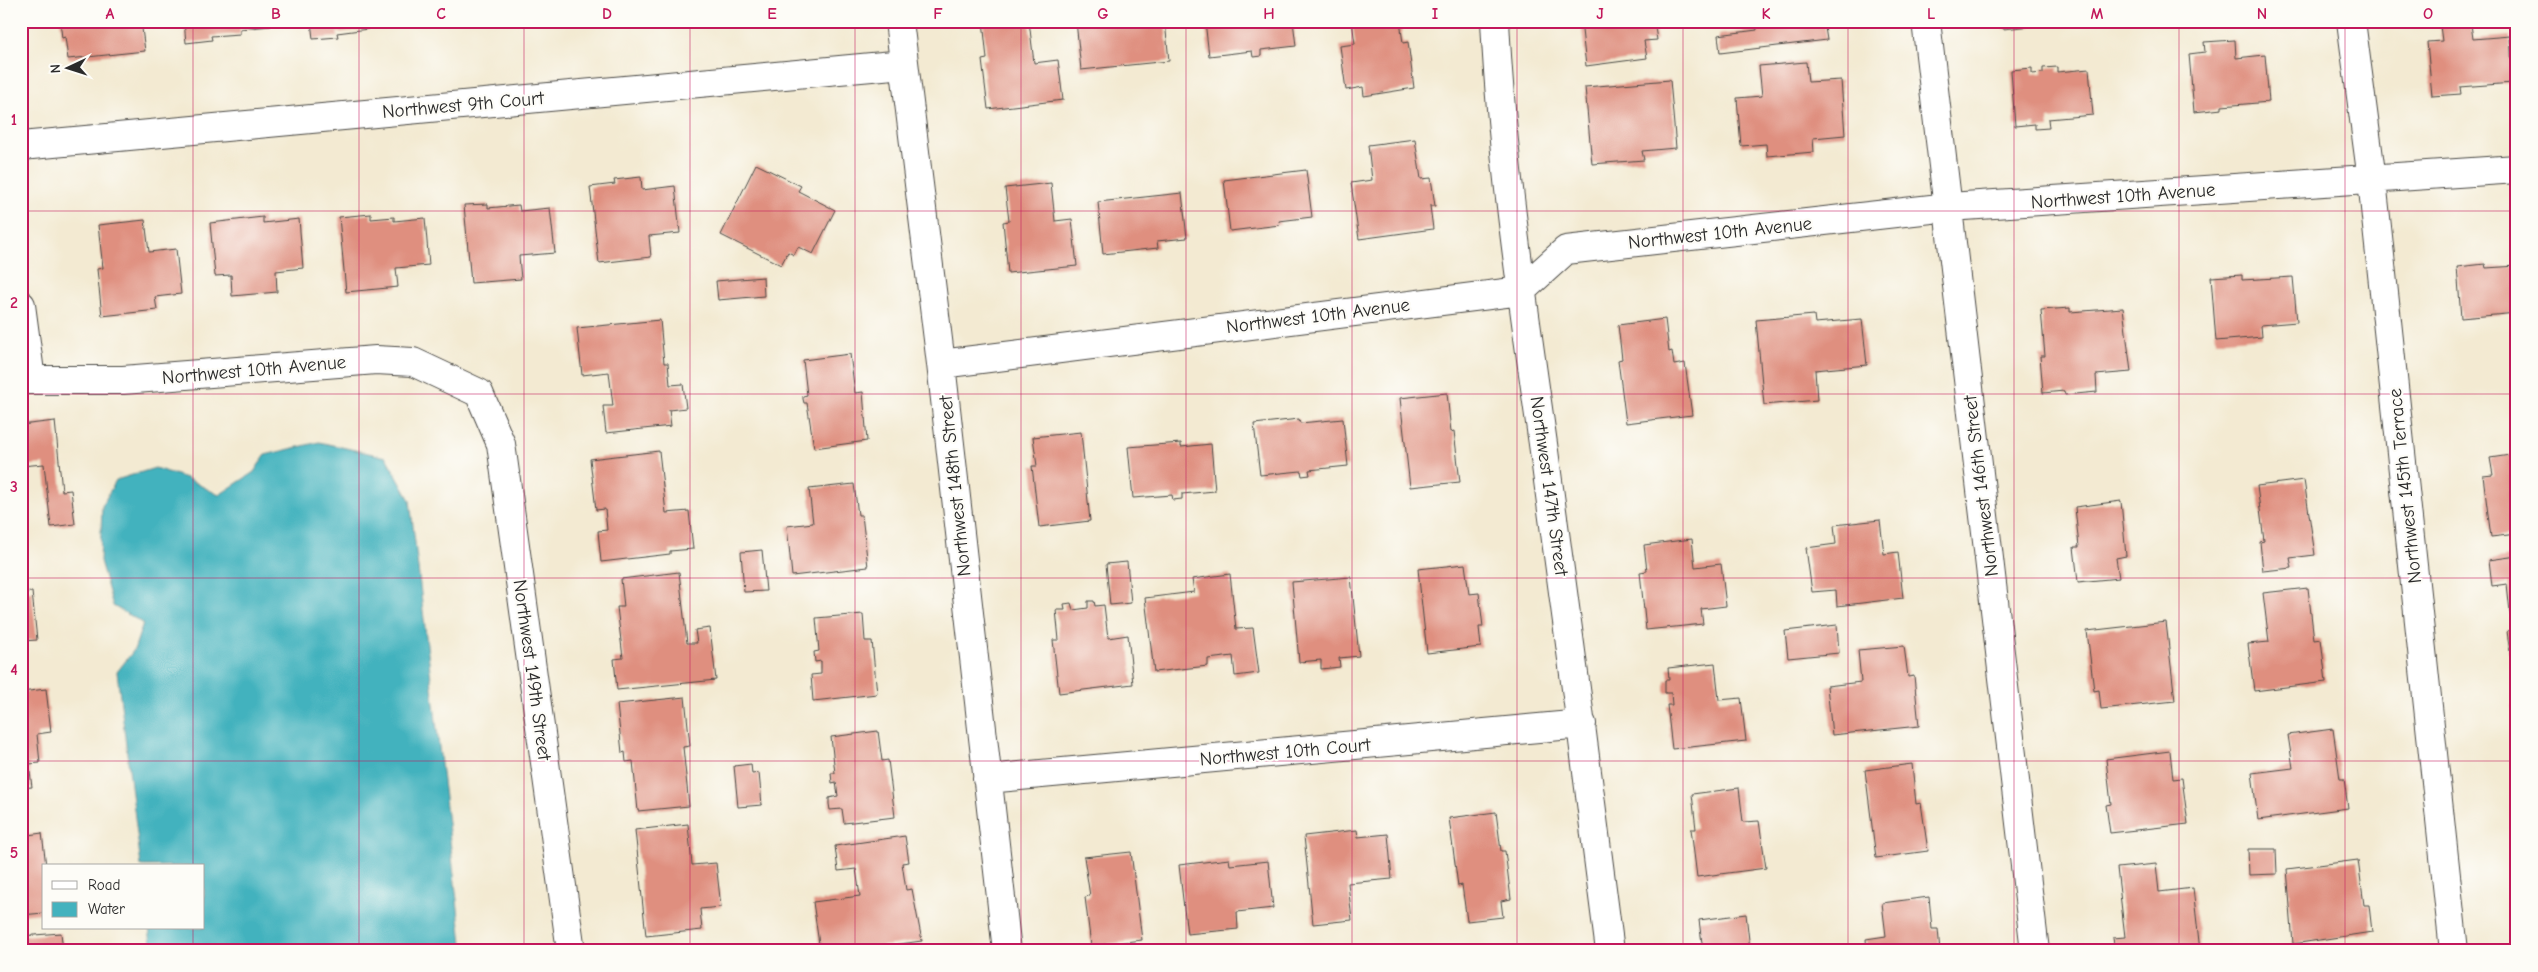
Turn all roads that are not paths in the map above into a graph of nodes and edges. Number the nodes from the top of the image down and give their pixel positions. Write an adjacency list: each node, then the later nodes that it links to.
1 (899, 21): 5 (street, Northwest 148th Street)
2 (1495, 21): 10 (street, Northwest 147th Street)
3 (1926, 21): 9 (street, Northwest 146th Street)
4 (2351, 21): 8 (street, Northwest 145th Terrace)
5 (904, 64): 6 (street, Northwest 9th Court); 12 (street, Northwest 148th Street)
6 (21, 146)
7 (2517, 170): 8 (street, Northwest 10th Avenue)
8 (2372, 180): 9 (street, Northwest 10th Avenue); 21 (street, Northwest 145th Terrace)
9 (1949, 207): 10 (street, Northwest 10th Avenue); 20 (street, Northwest 146th Street)
10 (1522, 291): 12 (street, Northwest 10th Avenue); 15 (street, Northwest 147th Street)
11 (21, 305): 13 (street)
12 (941, 364): 16 (street, Northwest 148th Street)
13 (26, 380): 14 (street, Northwest 10th Avenue)
14 (479, 393): 17 (street, Northwest 149th Street)
15 (1582, 724): 16 (street, Northwest 10th Court); 19 (street, Northwest 147th Street)
16 (987, 779): 18 (street, Northwest 148th Street)
17 (571, 951)
18 (1007, 951)
19 (1610, 951)
20 (2035, 951)
21 (2454, 951)

